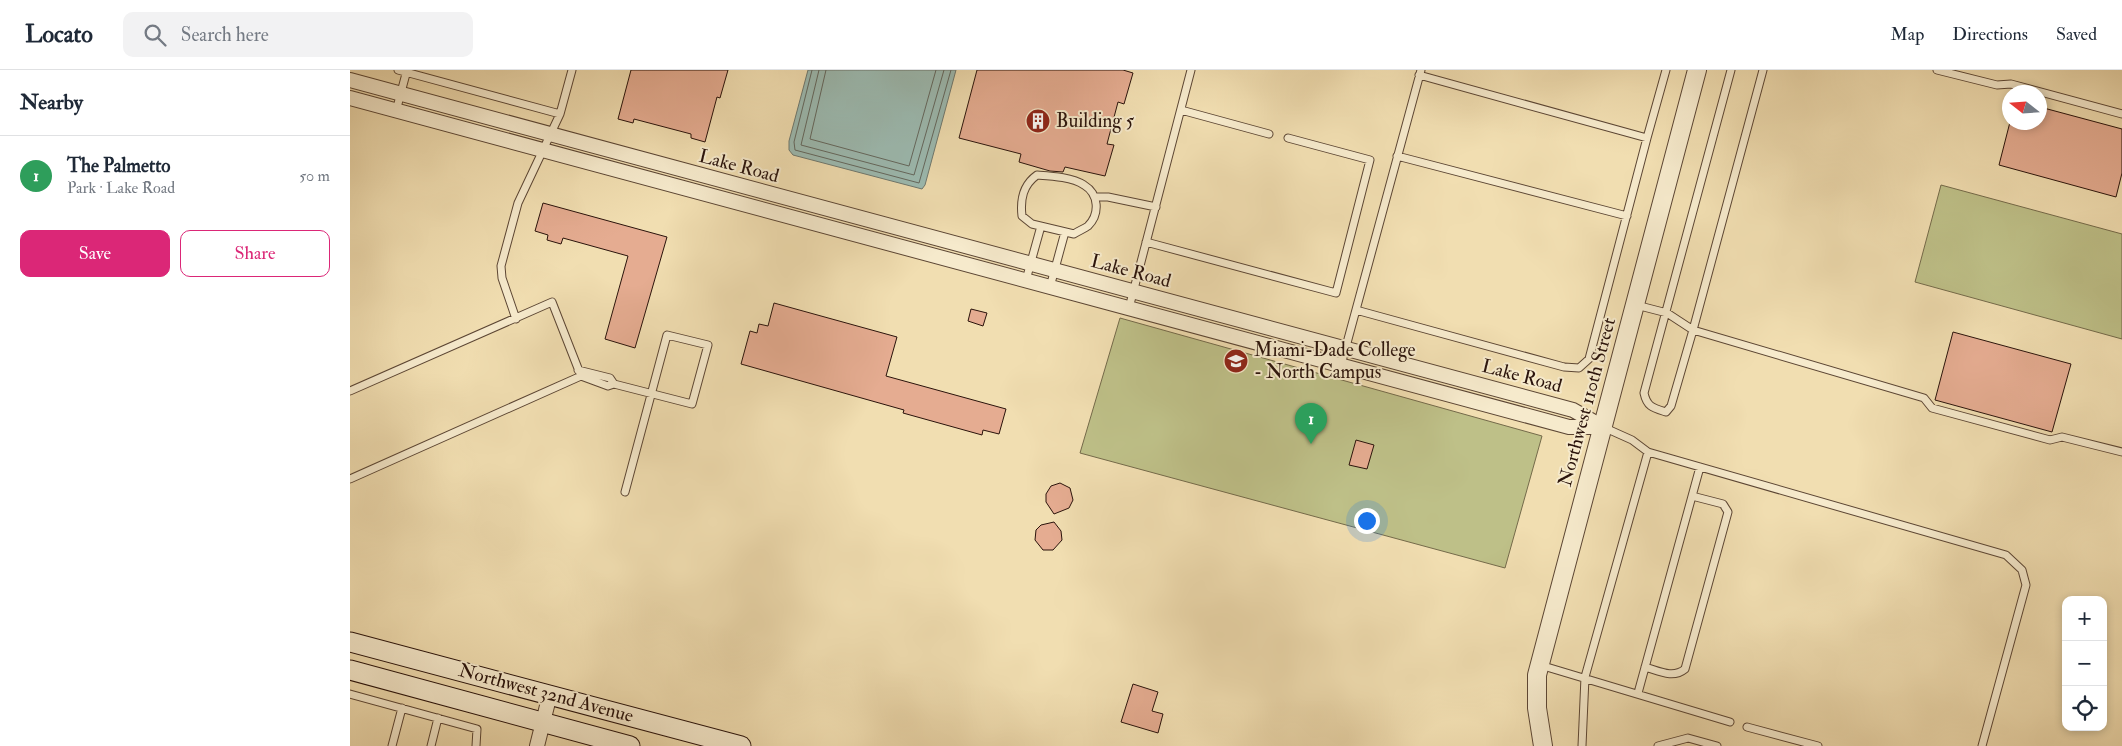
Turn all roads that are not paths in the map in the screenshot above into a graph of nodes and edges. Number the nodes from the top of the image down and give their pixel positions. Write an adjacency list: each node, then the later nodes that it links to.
1 (398, 70): 9 (lane)
2 (572, 70): 16 (lane)
3 (1191, 70): 14 (lane)
4 (1666, 70): 21 (lane)
5 (1697, 70): 35 (street, Northwest 110th Street)
6 (1731, 70): 38 (lane)
7 (1763, 70): 40 (lane)
8 (1937, 70): 17 (lane)
9 (407, 71): 12 (lane); 16 (lane)
10 (1420, 73): 21 (lane); 23 (lane)
11 (350, 80): 12 (street, Lake Road)
12 (401, 94): 15 (lane); 19 (street, Lake Road)
13 (350, 98): 15 (street, Lake Road)
14 (1181, 110): 18 (lane); 25 (lane)
15 (396, 111): 22 (street, Lake Road)
16 (560, 114): 19 (lane)
17 (2122, 114)
18 (1270, 134)
19 (550, 135): 22 (lane); 30 (street, Lake Road)
20 (1288, 138): 29 (lane)
21 (1647, 138): 26 (lane)
22 (542, 150): 32 (street, Lake Road); 39 (lane)
23 (1397, 156): 26 (lane); 37 (lane)
24 (1095, 197): 25 (lane); 27 (lane); 28 (lane)
25 (1156, 207): 29 (lane)
26 (1626, 216): 37 (lane)
27 (1041, 226): 28 (lane); 30 (lane)
28 (1065, 232): 31 (lane)
29 (1146, 242): 34 (lane)
30 (1031, 264): 31 (street, Lake Road); 32 (lane)
31 (1055, 270): 33 (lane); 34 (street, Lake Road)
32 (1026, 280): 33 (street, Lake Road)
33 (1050, 287): 36 (street, Lake Road)
34 (1133, 291): 36 (lane); 41 (street, Lake Road)
35 (1635, 305): 38 (lane); 46 (street, Northwest 110th Street)
36 (1129, 308): 42 (street, Lake Road)
37 (1356, 310): 41 (lane)
38 (1666, 313): 40 (lane); 40 (lane)
39 (516, 318): 43 (lane); 44 (lane)
40 (1693, 330): 48 (lane)
41 (1345, 348): 42 (lane); 46 (street, Lake Road)
42 (1341, 365): 46 (street, Lake Road)
43 (580, 373): 45 (lane); 50 (lane)
44 (350, 392)
45 (651, 394): 45 (lane); 51 (lane)
46 (1602, 427): 47 (lane); 54 (street, Northwest 110th Street)
47 (1648, 452): 49 (lane); 57 (lane)
48 (2122, 452)
49 (1700, 467): 52 (lane); 77 (lane)
50 (350, 479)
51 (625, 492)
52 (1692, 496): 55 (lane); 55 (lane)
53 (350, 642): 60 (main road, Northwest 32nd Avenue)
54 (1540, 665): 57 (lane); 72 (street, Northwest 110th Street)
55 (1646, 667): 58 (lane)
56 (350, 670): 64 (main road, Northwest 32nd Avenue)
57 (1585, 677): 58 (lane); 73 (lane)
58 (1638, 693): 63 (lane)
59 (350, 694): 61 (lane)
60 (550, 694): 64 (street); 71 (main road, Northwest 32nd Avenue)
61 (402, 708): 62 (lane); 66 (lane)
62 (438, 718): 67 (lane); 68 (lane)
63 (1730, 722)
64 (543, 723): 69 (street); 70 (main road, Northwest 32nd Avenue)
65 (1747, 727): 76 (lane)
66 (392, 746)
67 (431, 746)
68 (476, 746)
69 (537, 746)
70 (630, 746)
71 (741, 746)
72 (1543, 746)
73 (1582, 746)
74 (1658, 746): 75 (lane)
75 (1717, 746)
76 (1818, 746)
77 (1982, 746)

